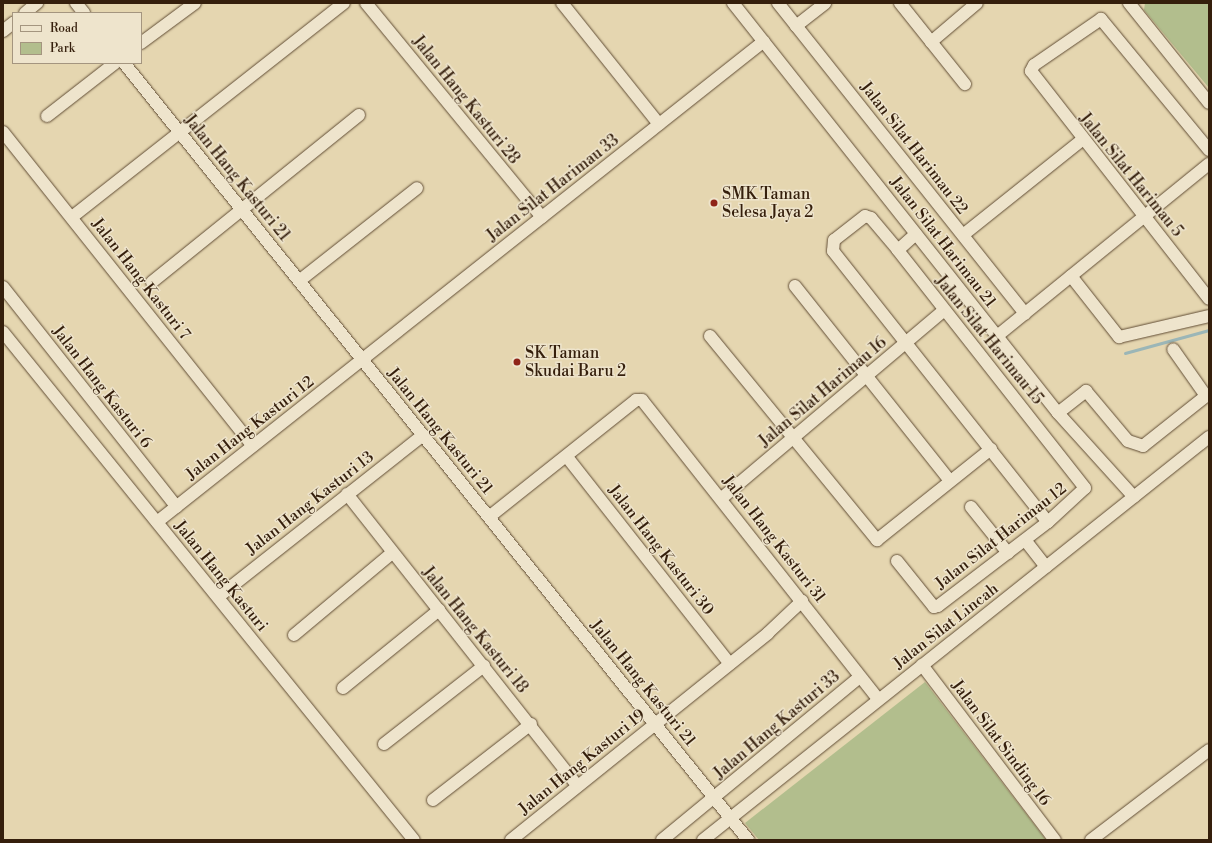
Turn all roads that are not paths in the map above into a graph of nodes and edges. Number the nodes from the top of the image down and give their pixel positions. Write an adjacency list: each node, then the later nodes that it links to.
1 (37, 3): 13 (street)
2 (76, 3): 14 (street)
3 (195, 3): 19 (street)
4 (344, 3): 29 (street)
5 (366, 3): 36 (street, Jalan Hang Kasturi 28)
6 (562, 3): 27 (street)
7 (733, 3): 18 (street, Jalan Silat Harimau 21)
8 (778, 3): 16 (street, Jalan Silat Harimau 22)
9 (825, 3): 16 (street)
10 (900, 3): 20 (street)
11 (977, 3): 20 (street)
12 (1129, 3): 24 (street)
13 (26, 12)
14 (83, 12)
15 (12, 24): 17 (street)
16 (796, 26): 39 (street, Jalan Silat Harimau 22)
17 (3, 31)
18 (764, 41): 27 (street, Jalan Silat Harimau 33); 38 (street, Jalan Silat Harimau 21)
19 (142, 42)
20 (931, 42): 23 (street)
21 (114, 64): 26 (street)
22 (125, 64): 29 (street, Jalan Hang Kasturi 21)
23 (965, 84)
24 (1209, 103)
25 (359, 114): 34 (street)
26 (47, 116)
27 (659, 124): 36 (street, Jalan Silat Harimau 33)
28 (3, 132): 35 (street, Jalan Hang Kasturi 7)
29 (181, 133): 34 (street, Jalan Hang Kasturi 21); 35 (street)
30 (1082, 140): 31 (street, Jalan Silat Harimau 5); 37 (street, Jalan Silat Harimau 5); 39 (street)
31 (1209, 150)
32 (1209, 164): 37 (street)
33 (417, 188): 42 (street)
34 (240, 208): 42 (street, Jalan Hang Kasturi 21); 43 (street)
35 (72, 217): 61 (street, Jalan Hang Kasturi 7)
36 (542, 217): 55 (street, Jalan Silat Harimau 33)
37 (1144, 217): 41 (street); 46 (street, Jalan Silat Harimau 5)
38 (916, 234): 40 (street); 52 (street, Jalan Silat Harimau 21)
39 (963, 236): 48 (street, Jalan Silat Harimau 22)
40 (898, 250): 47 (street, Jalan Silat Harimau 15); 53 (street, Jalan Silat Harimau 15)
41 (1072, 276): 48 (street); 49 (street)
42 (299, 281): 55 (street, Jalan Hang Kasturi 21)
43 (152, 282)
44 (795, 286): 56 (street)
45 (3, 287): 69 (street, Jalan Hang Kasturi 6)
46 (1209, 299)
47 (944, 310): 53 (street, Jalan Silat Harimau 16); 65 (street, Jalan Silat Harimau 15)
48 (1025, 314): 52 (street)
49 (1209, 316)
50 (3, 332): 72 (street, Jalan Hang Kasturi)
51 (710, 336): 60 (street)
52 (997, 336): 57 (street, Jalan Silat Harimau 21)
53 (907, 342): 56 (street, Jalan Silat Harimau 16); 62 (street)
54 (1173, 349): 57 (street)
55 (362, 360): 58 (street, Jalan Hang Kasturi 21); 61 (street, Jalan Hang Kasturi 12)
56 (866, 376): 60 (street, Jalan Silat Harimau 16); 64 (street)
57 (1058, 413): 68 (street, Jalan Silat Harimau 21)
58 (423, 435): 66 (street, Jalan Hang Kasturi 13); 71 (street, Jalan Hang Kasturi 21)
59 (1209, 437): 68 (street, Jalan Silat Lincah)
60 (793, 438): 64 (street); 67 (street, Jalan Silat Harimau 16)
61 (253, 446): 69 (street, Jalan Hang Kasturi 12)
62 (991, 449): 64 (street); 73 (street)
63 (567, 457): 67 (street, Jalan Hang Kasturi 31); 71 (street); 83 (street, Jalan Hang Kasturi 30)
64 (950, 481)
65 (1084, 488): 73 (street, Jalan Silat Harimau 12)
66 (347, 494): 75 (street, Jalan Hang Kasturi 18); 79 (street, Jalan Hang Kasturi 13)
67 (723, 497): 80 (street, Jalan Hang Kasturi 31)
68 (1134, 497): 78 (street, Jalan Silat Lincah)
69 (176, 507): 72 (street, Jalan Hang Kasturi 12)
70 (971, 507): 76 (street)
71 (489, 517): 90 (street, Jalan Hang Kasturi 21)
72 (157, 522): 79 (street, Jalan Hang Kasturi)
73 (1048, 522): 74 (street, Jalan Silat Harimau 12)
74 (1025, 540): 76 (street, Jalan Silat Harimau 12); 78 (street)
75 (392, 553): 81 (street, Jalan Hang Kasturi 18); 82 (street)
76 (1008, 553): 77 (street, Jalan Silat Harimau 12)
77 (897, 561)
78 (1046, 567): 84 (street, Jalan Silat Lincah)
79 (218, 597): 98 (street, Jalan Hang Kasturi)
80 (802, 601): 83 (street, Jalan Hang Kasturi 19); 86 (street, Jalan Hang Kasturi 31)
81 (439, 610): 85 (street, Jalan Hang Kasturi 18); 87 (street)
82 (294, 635)
83 (730, 664): 90 (street, Jalan Hang Kasturi 19)
84 (922, 665): 88 (street, Jalan Silat Lincah); 102 (street, Jalan Silat Sinding 16)
85 (484, 666): 89 (street, Jalan Hang Kasturi 18); 91 (street)
86 (860, 677): 88 (street, Jalan Hang Kasturi 31); 94 (street, Jalan Hang Kasturi 33)
87 (343, 688)
88 (878, 699): 96 (street, Jalan Silat Lincah)
89 (531, 724): 93 (street, Jalan Hang Kasturi 18); 95 (street)
90 (655, 724): 93 (street, Jalan Hang Kasturi 19); 94 (street, Jalan Hang Kasturi 21)
91 (384, 744)
92 (1209, 750): 103 (street)
93 (578, 786): 99 (street, Jalan Hang Kasturi 19)
94 (715, 798): 96 (street, Jalan Hang Kasturi 21); 100 (street, Jalan Hang Kasturi 33)
95 (433, 800)
96 (731, 818): 97 (street, Jalan Hang Kasturi 21); 101 (street, Jalan Silat Lincah)
97 (746, 839)
98 (414, 840)
99 (510, 840)
100 (662, 840)
101 (703, 840)
102 (1055, 840)
103 (1091, 840)

